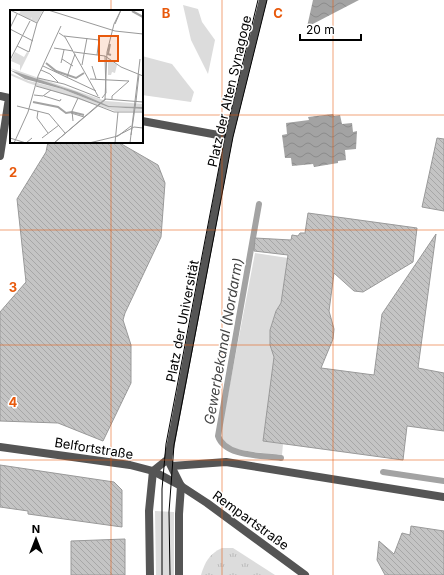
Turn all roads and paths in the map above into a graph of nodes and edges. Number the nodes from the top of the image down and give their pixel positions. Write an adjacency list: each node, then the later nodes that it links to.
1 (263, 0): 5 (street, Platz der Alten Synagoge)
2 (0, 96): 3 (street)
3 (10, 98): 6 (street)
4 (143, 121): 5 (street)
5 (229, 136): 7 (street, Platz der Alten Synagoge)
6 (0, 156)
7 (219, 188): 9 (street, Platz der Universität)
8 (0, 447): 10 (street, Belfortstraße)
9 (170, 463): 10 (street); 11 (street); 12 (street)
10 (152, 471): 11 (street, Belfortstraße); 13 (street)
11 (181, 486): 14 (street); 15 (street, Rempartstraße)
12 (444, 497)
13 (150, 575)
14 (179, 575)
15 (305, 575)

